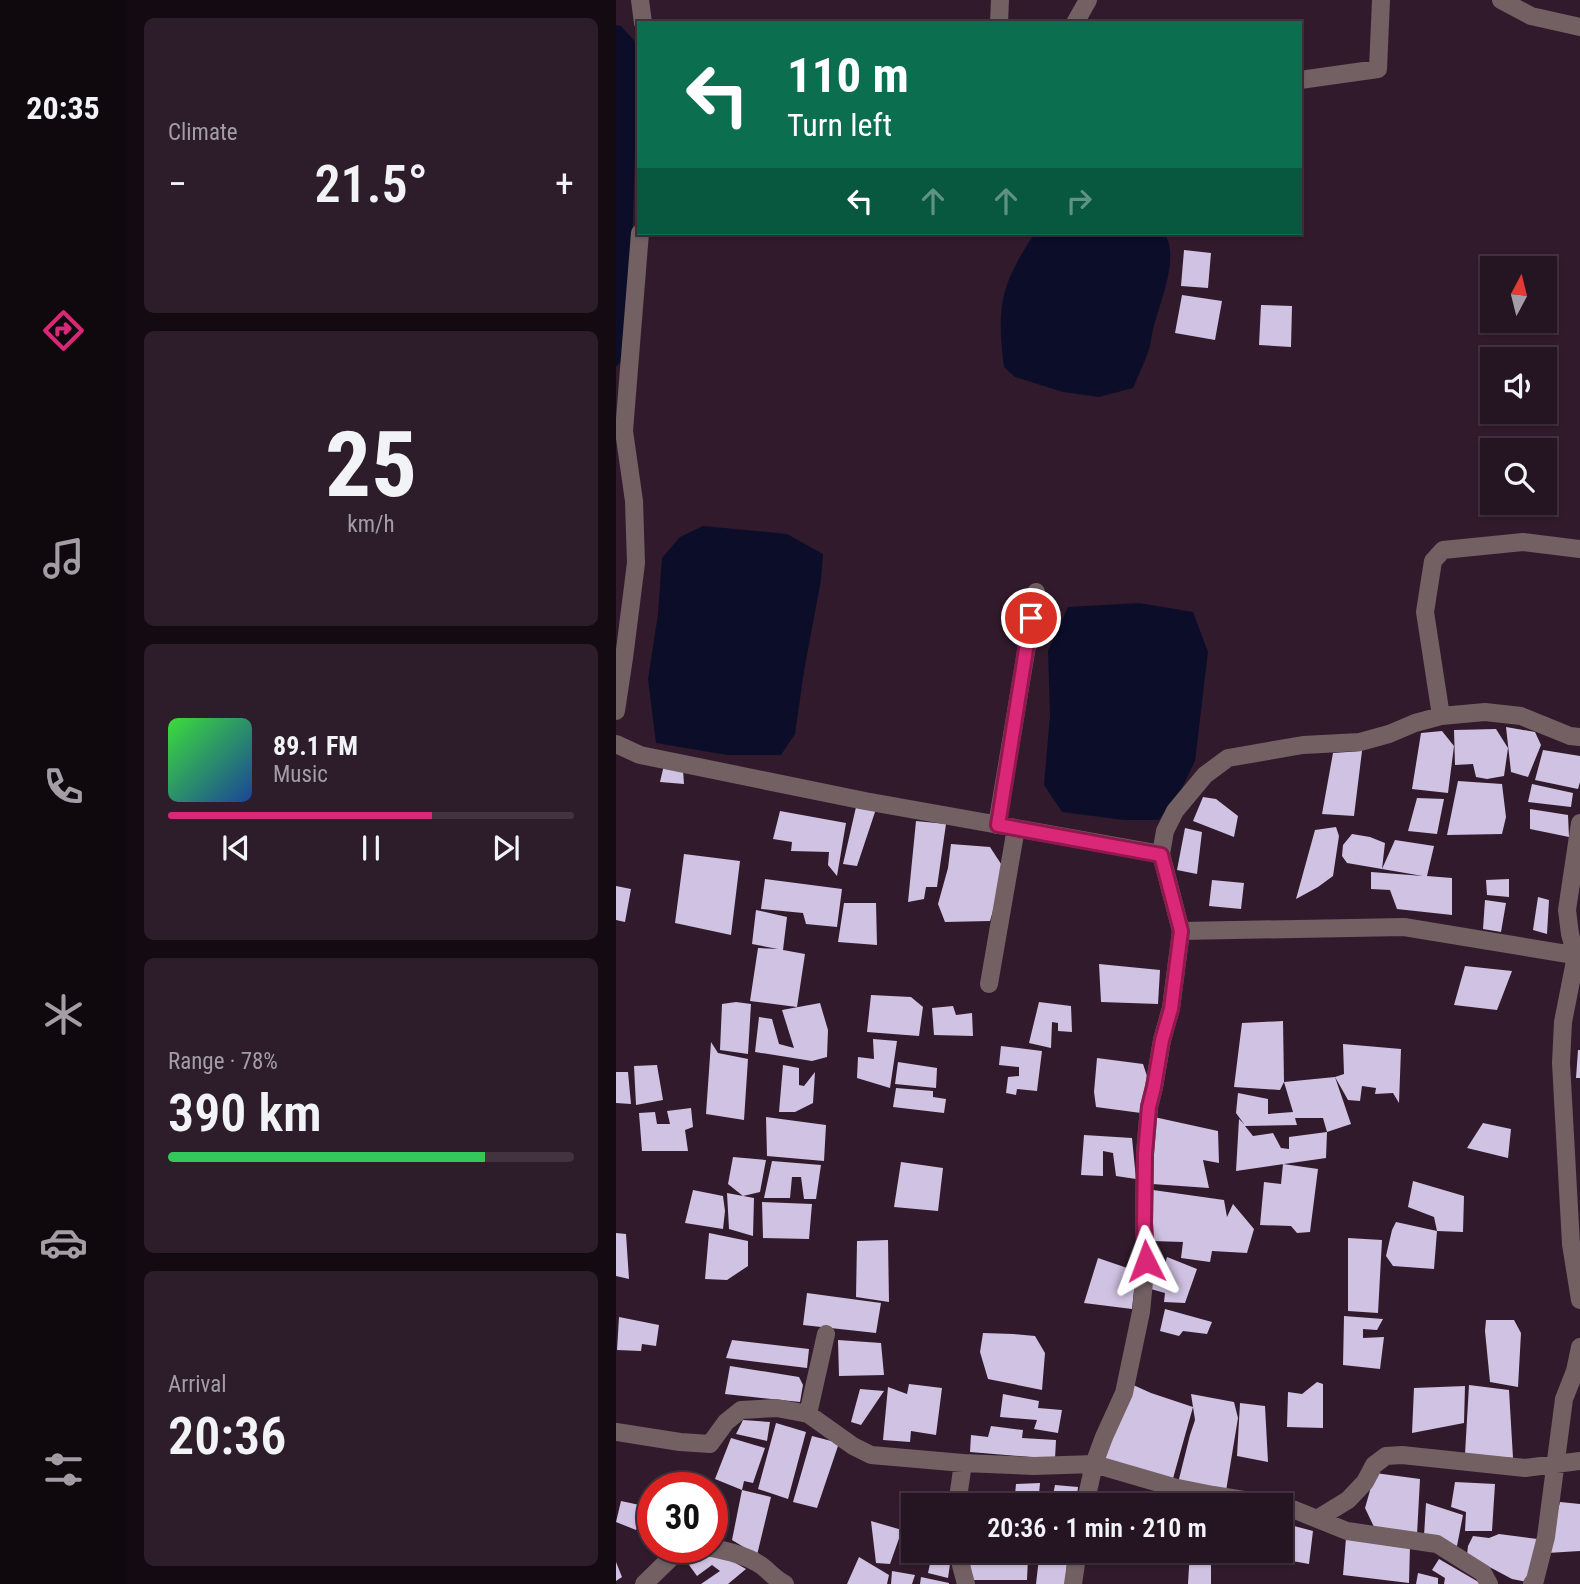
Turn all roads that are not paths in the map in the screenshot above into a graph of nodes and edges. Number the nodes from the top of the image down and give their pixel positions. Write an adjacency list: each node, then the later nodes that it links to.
1 (640, 0): 6 (street)
2 (1000, 0): 7 (street)
3 (1088, 0): 8 (street)
4 (1381, 0): 10 (street)
5 (1501, 0): 9 (street)
6 (643, 21)
7 (999, 21)
8 (1076, 21)
9 (1580, 27)
10 (1302, 80)
11 (640, 235): 14 (street)
12 (1580, 549): 15 (street)
13 (1036, 592): 19 (street)
14 (616, 711)
15 (1441, 716): 16 (street); 21 (street)
16 (1580, 737)
17 (616, 744): 19 (street)
18 (1580, 822): 23 (street)
19 (998, 825): 20 (street)
20 (1016, 828): 21 (street); 24 (street)
21 (1161, 855): 22 (street)
22 (1181, 931): 23 (street); 33 (street)
23 (1578, 956): 25 (street)
24 (989, 984)
25 (1580, 1300)
26 (826, 1334): 28 (street)
27 (1580, 1347): 31 (street)
28 (808, 1414): 29 (street); 32 (street)
29 (616, 1432)
30 (1580, 1461): 31 (street)
31 (1557, 1462): 38 (street); 48 (street)
32 (962, 1464): 33 (street); 34 (street)
33 (1094, 1464): 35 (street); 36 (street)
34 (958, 1493)
35 (1088, 1493)
36 (1203, 1493)
37 (1293, 1510): 38 (street)
38 (1317, 1519): 47 (street)
39 (728, 1552): 44 (street)
40 (666, 1563): 43 (street)
41 (960, 1563): 45 (street)
42 (1076, 1563): 46 (street)
43 (644, 1584)
44 (785, 1584)
45 (966, 1584)
46 (1073, 1584)
47 (1489, 1584)
48 (1532, 1584)

